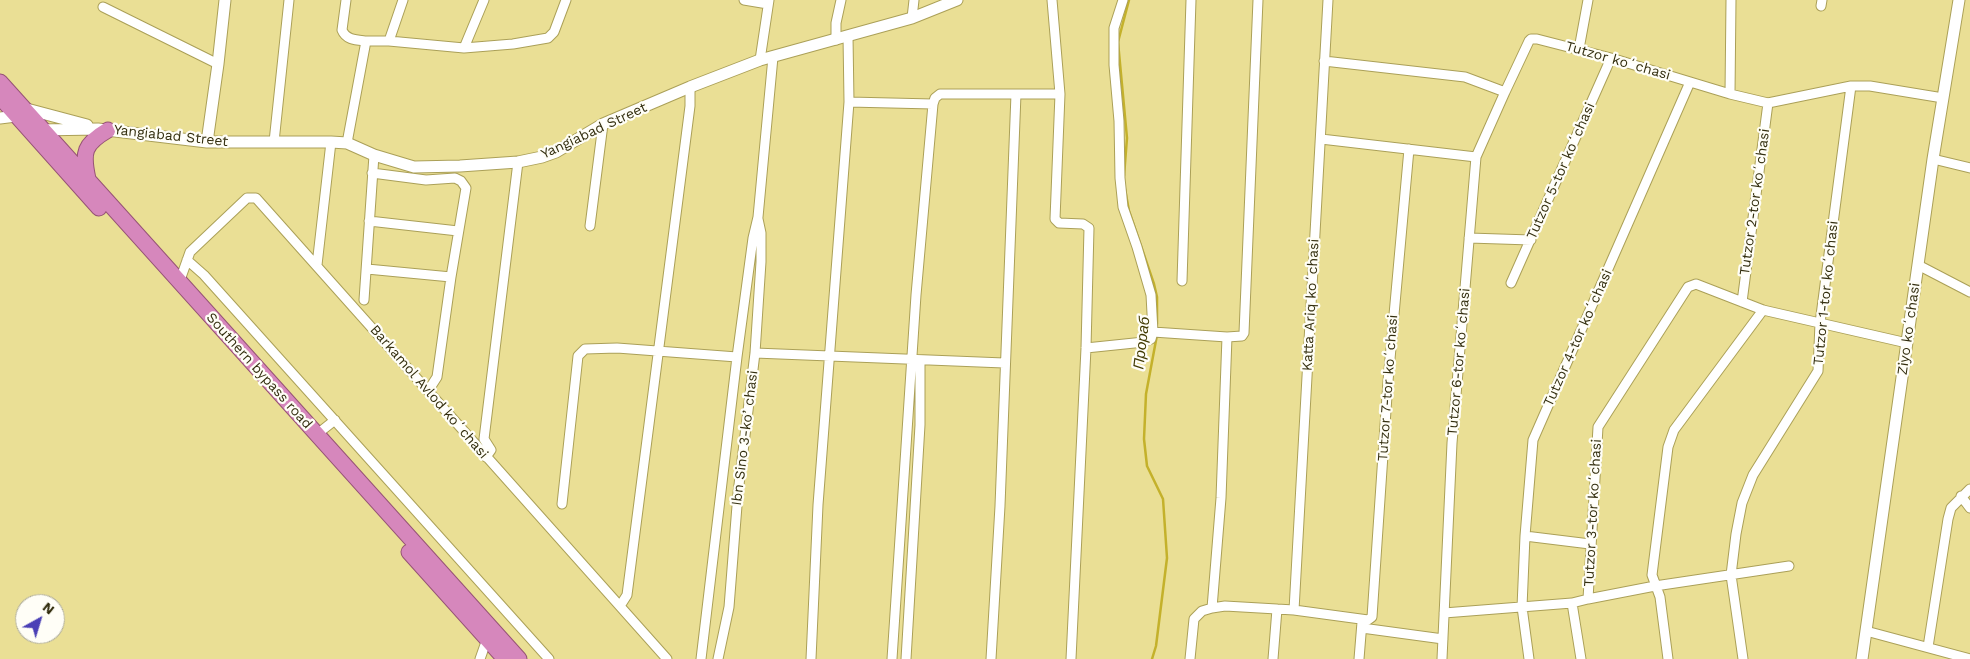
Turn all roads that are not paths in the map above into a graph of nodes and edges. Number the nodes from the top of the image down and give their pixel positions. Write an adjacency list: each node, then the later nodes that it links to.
1 (225, 0): 32 (street)
2 (289, 0): 54 (street)
3 (346, 0): 24 (street)
4 (403, 0): 25 (street)
5 (484, 0): 26 (street)
6 (566, 0): 26 (street)
7 (744, 0): 19 (street)
8 (841, 0): 23 (street)
9 (914, 0): 21 (street)
10 (957, 0): 21 (street, Yangiabad Street)
11 (1052, 0): 39 (street)
12 (1123, 0): 84 (street)
13 (1191, 0): 76 (street)
14 (1258, 0): 85 (street)
15 (1328, 0): 31 (street, Katta Ariq koʻchasi)
16 (1588, 0): 27 (street)
17 (1731, 0): 40 (street)
18 (1959, 0): 41 (street, Ziyo koʻchasi)
19 (769, 2): 30 (street)
20 (103, 6): 32 (street)
21 (912, 18): 22 (street, Yangiabad Street)
22 (848, 36): 23 (street, Yangiabad Street); 43 (street)
23 (836, 40): 28 (street, Yangiabad Street)
24 (366, 41): 25 (street); 56 (street)
25 (389, 41): 26 (street)
26 (464, 48)
27 (1580, 49): 29 (street, Tutzor koʻchasi); 37 (street, Tutzor koʻchasi)
28 (773, 57): 30 (street, Yangiabad Street); 65 (street, Ibn Sino 3-koʼchasi)
29 (1611, 58): 34 (street, Tutzor koʻchasi); 70 (street, Tutzor 5-tor koʻchasi)
30 (760, 60): 36 (street, Yangiabad Street)
31 (1324, 61): 37 (street); 52 (street, Katta Ariq koʻchasi)
32 (218, 64): 53 (street)
33 (0, 82): 46 (highway, Southern bypass road)
34 (1690, 82): 40 (street, Tutzor koʻchasi); 102 (street, Tutzor 4-tor koʻchasi)
35 (1851, 86): 41 (street, Tutzor koʻchasi); 44 (street, Tutzor koʻchasi); 83 (street, Tutzor 1-tor koʻchasi)
36 (690, 87): 48 (street, Yangiabad Street); 88 (street)
37 (1505, 92): 59 (street, Tutzor 6-tor koʻchasi)
38 (1016, 94): 39 (street); 45 (street); 93 (street)
39 (1060, 94): 87 (street)
40 (1730, 94): 44 (street, Tutzor koʻchasi)
41 (1944, 98): 60 (street, Ziyo koʻchasi)
42 (1, 101): 46 (highway, Southern bypass road)
43 (849, 102): 45 (street); 91 (street)
44 (1768, 103): 81 (street, Tutzor 2-tor koʻchasi)
45 (933, 104): 92 (street)
46 (21, 113): 47 (street); 49 (highway, Southern bypass road); 50 (highway, Southern bypass road); 51 (street)
47 (0, 118)
48 (603, 124): 61 (street, Yangiabad Street); 67 (street)
49 (29, 130): 50 (street); 118 (highway, Southern bypass road)
50 (45, 130): 51 (street); 64 (highway, Southern bypass road)
51 (103, 130): 53 (street, Yangiabad Street); 64 (highway)
52 (1321, 139): 57 (street); 113 (street, Katta Ariq koʻchasi)
53 (207, 142): 54 (street, Yangiabad Street)
54 (274, 142): 55 (street, Yangiabad Street)
55 (331, 142): 56 (street, Yangiabad Street); 72 (street)
56 (347, 143): 58 (street, Yangiabad Street)
57 (1409, 149): 59 (street); 115 (street, Tutzor 7-tor koʻchasi)
58 (374, 155): 61 (street, Yangiabad Street); 63 (street)
59 (1476, 156): 69 (street, Tutzor 6-tor koʻchasi)
60 (1933, 159): 62 (street); 73 (street, Ziyo koʻchasi)
61 (518, 162): 97 (street)
62 (1970, 168)
63 (372, 173): 66 (street); 68 (street)
64 (88, 180): 77 (highway, Southern bypass road)
65 (758, 217): 89 (street, Ibn Sino 3-koʼchasi); 90 (street, Ibn Sino 3-koʼchasi)
66 (369, 221): 68 (street); 74 (street)
67 (590, 226)
68 (458, 230): 75 (street)
69 (1469, 238): 70 (street); 114 (street, Tutzor 6-tor koʻchasi)
70 (1531, 240): 78 (street, Tutzor 5-tor koʻchasi)
71 (187, 260): 72 (street, Barkamol Avlod koʻchasi); 77 (street, Barkamol Avlod koʻchasi); 95 (street)
72 (317, 265): 94 (street, Barkamol Avlod koʻchasi)
73 (1918, 265): 79 (street); 86 (street, Ziyo koʻchasi)
74 (367, 269): 75 (street); 80 (street)
75 (451, 277): 94 (street)
76 (1182, 280)
77 (179, 283): 96 (highway, Southern bypass road)
78 (1512, 284)
79 (1970, 292)
80 (364, 300)
81 (1742, 302): 82 (street, Tutzor 3-tor koʻchasi); 103 (street, Tutzor 3-tor koʻchasi)
82 (1763, 310): 83 (street, Tutzor 3-tor koʻchasi); 106 (street)
83 (1820, 323): 86 (street, Tutzor 3-tor koʻchasi); 105 (street, Tutzor 1-tor koʻchasi)
84 (1156, 333): 85 (street); 87 (street)
85 (1227, 337): 111 (street)
86 (1907, 343): 116 (street, Ziyo koʻchasi)
87 (1086, 348): 131 (street)
88 (658, 350): 90 (street, Ibn Sino 3-koʼchasi); 100 (street, Ibn Sino 3-koʼchasi); 109 (street)
89 (755, 353): 91 (street); 126 (street, Ibn Sino 3-koʼchasi)
90 (737, 357): 125 (street, Ibn Sino 3-koʼchasi)
91 (830, 358): 92 (street); 127 (street)
92 (916, 360): 93 (street); 128 (street); 129 (street)
93 (1004, 363): 130 (street)
94 (428, 391): 97 (street, Barkamol Avlod koʻchasi)
95 (335, 420): 96 (street); 123 (street)
96 (316, 435): 122 (highway, Southern bypass road)
97 (486, 457): 109 (street, Barkamol Avlod koʻchasi)
98 (1970, 488): 99 (street)
99 (1961, 496): 101 (street); 119 (street)
100 (562, 504)
101 (1970, 508)
102 (1525, 536): 103 (street); 110 (street, Tutzor 4-tor koʻchasi)
103 (1590, 544): 107 (street, Tutzor 3-tor koʻchasi)
104 (1789, 566): 105 (street)
105 (1731, 575): 106 (street); 139 (street, Tutzor 1-tor koʻchasi)
106 (1655, 586): 107 (street); 138 (street)
107 (1588, 599): 108 (street, Tutzor 3-tor koʻchasi)
108 (1572, 603): 110 (street); 137 (street, Tutzor 3-tor koʻchasi)
109 (620, 606): 124 (street, Barkamol Avlod koʻchasi)
110 (1522, 607): 114 (street); 136 (street, Tutzor 4-tor koʻchasi)
111 (1212, 608): 112 (street); 132 (street)
112 (1277, 609): 113 (street); 133 (street)
113 (1294, 610): 115 (street)
114 (1444, 613): 117 (street, Tutzor 6-tor koʻchasi)
115 (1362, 624): 117 (street); 134 (street)
116 (1866, 631): 119 (street); 140 (street, Ziyo koʻchasi)
117 (1443, 638): 135 (street, Tutzor 6-tor koʻchasi)
118 (487, 639): 120 (street); 121 (highway, Southern bypass road)
119 (1928, 647): 141 (street)
120 (480, 659)
121 (505, 659)
122 (519, 659)
123 (549, 659)
124 (667, 659)
125 (701, 659)
126 (718, 659)
127 (811, 659)
128 (892, 659)
129 (906, 659)
130 (991, 659)
131 (1071, 659)
132 (1190, 659)
133 (1272, 659)
134 (1359, 659)
135 (1442, 659)
136 (1529, 659)
137 (1581, 659)
138 (1668, 659)
139 (1743, 659)
140 (1862, 659)
141 (1970, 659)

